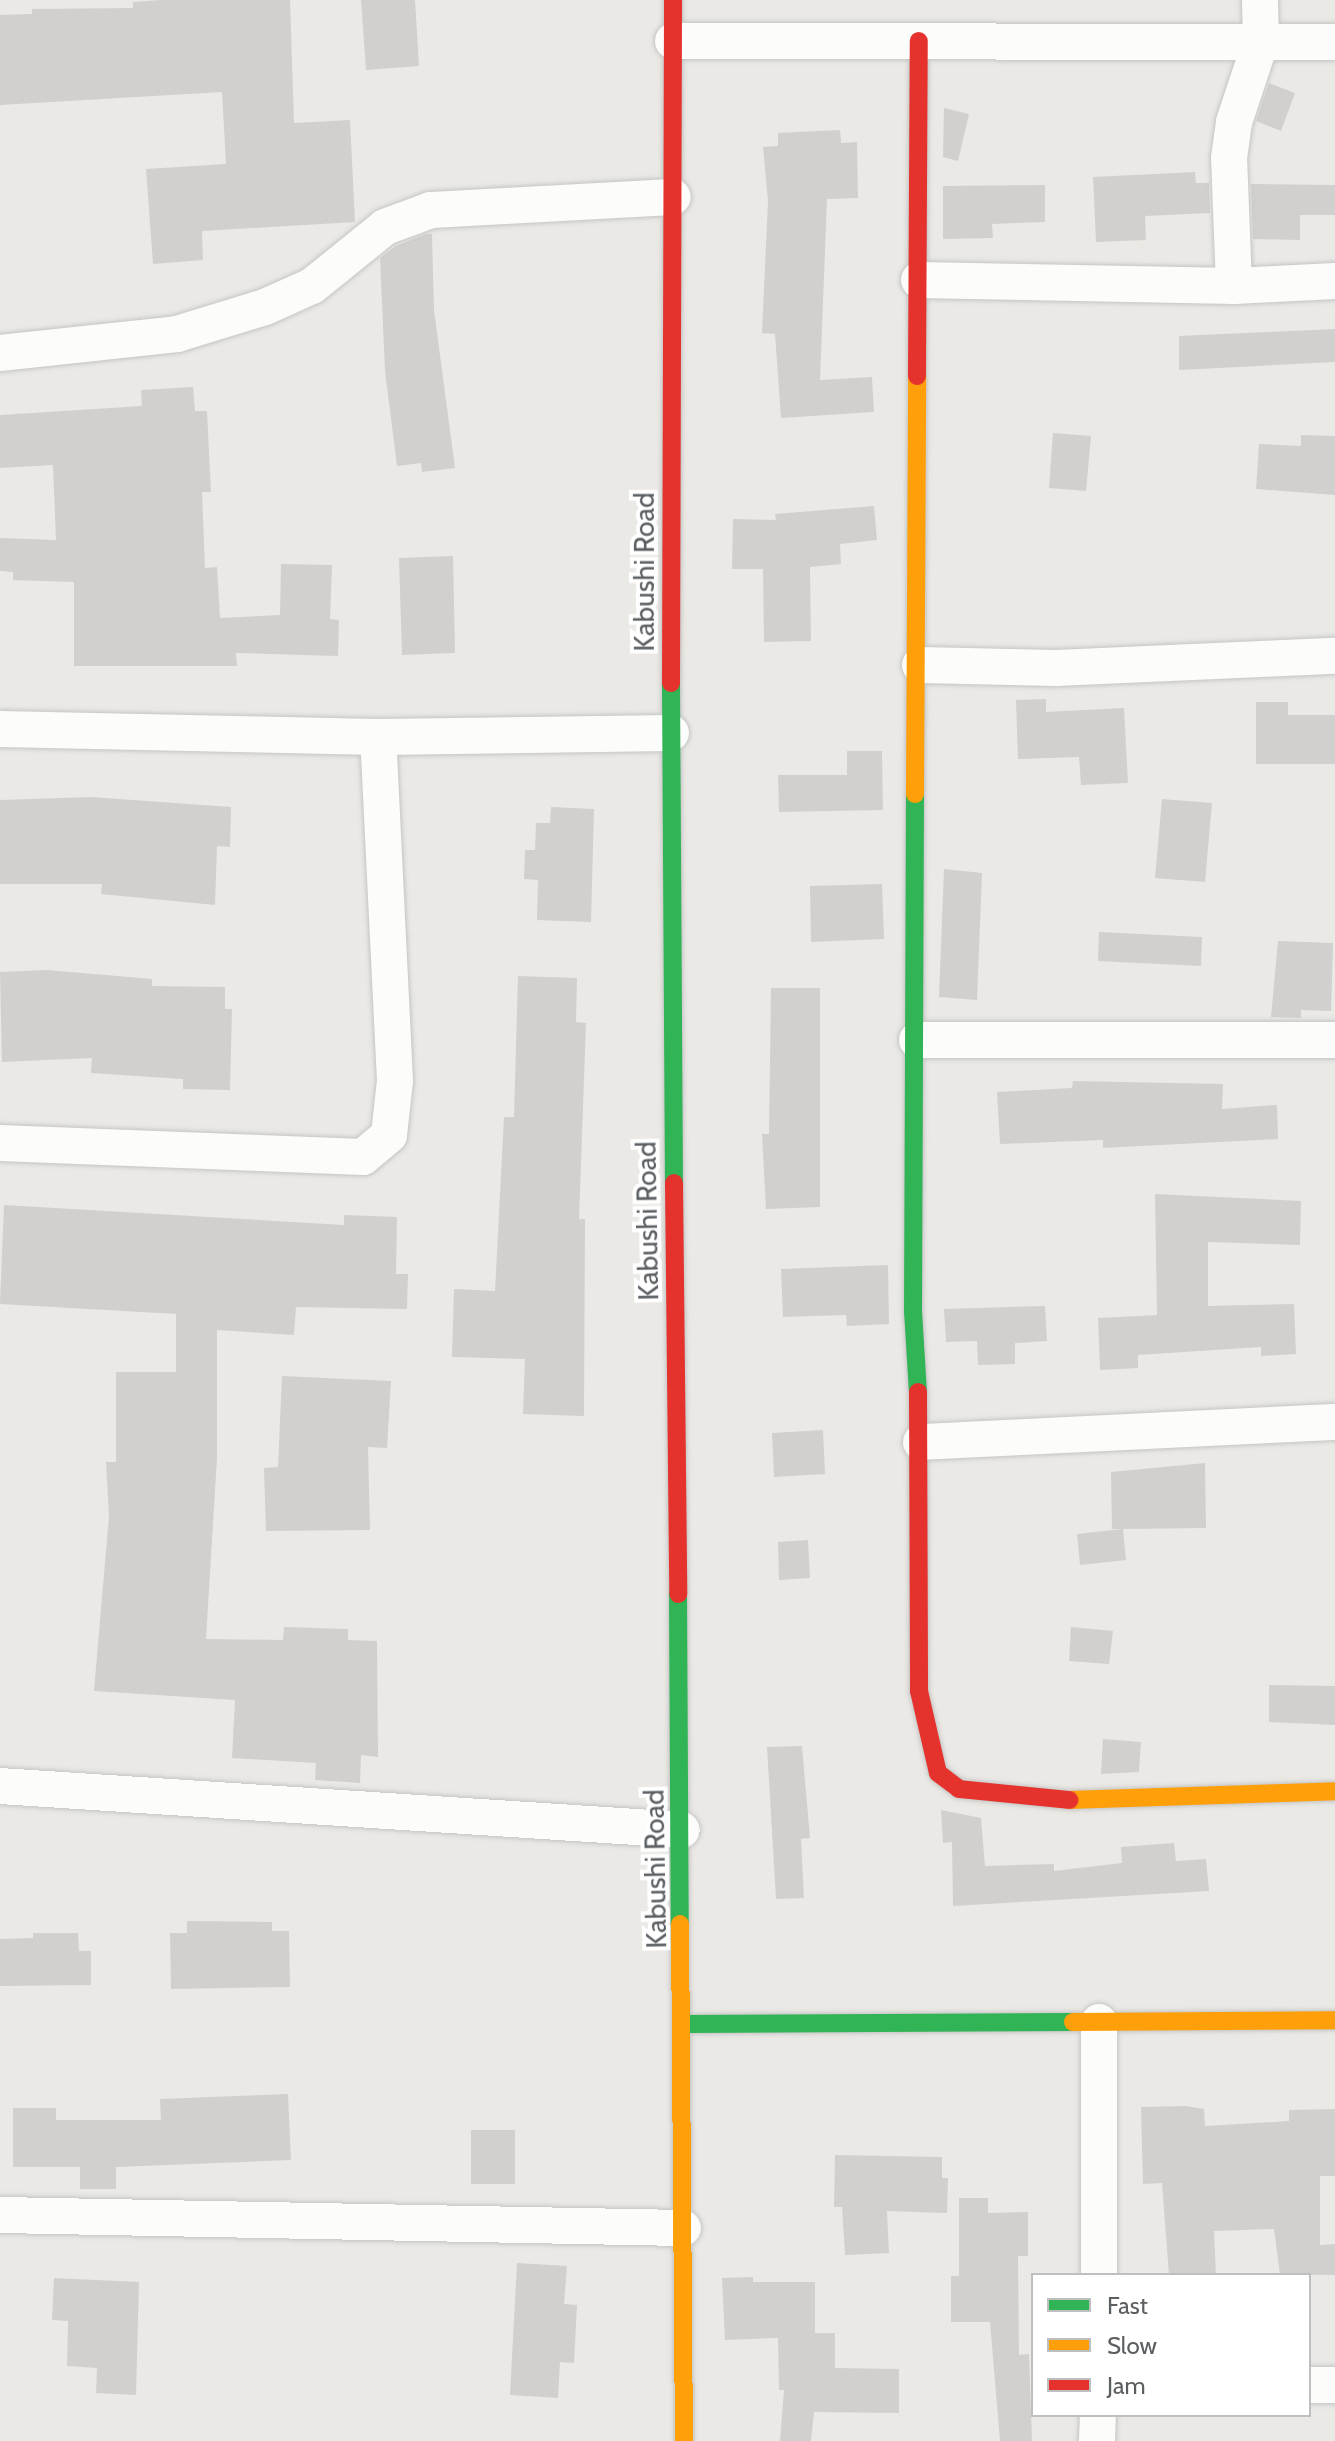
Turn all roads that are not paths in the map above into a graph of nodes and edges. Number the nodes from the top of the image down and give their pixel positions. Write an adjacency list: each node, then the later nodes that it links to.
1 (673, 0): 3 (street, Kabushi Road)
2 (1260, 0): 5 (street)
3 (673, 41): 4 (street); 7 (street, Kabushi Road)
4 (919, 41): 5 (street); 8 (street)
5 (1261, 41): 6 (street); 10 (street)
6 (1335, 42)
7 (673, 197): 11 (street); 15 (street, Kabushi Road)
8 (919, 280): 10 (street); 13 (street)
9 (1335, 281): 10 (street)
10 (1234, 286)
11 (0, 353)
12 (1335, 656): 13 (street)
13 (920, 665): 17 (street)
14 (0, 729): 16 (street)
15 (671, 733): 16 (street); 24 (street, Kabushi Road)
16 (378, 737): 19 (street)
17 (917, 1040): 18 (street); 21 (street)
18 (1335, 1040)
19 (0, 1143)
20 (1335, 1422): 21 (street)
21 (921, 1442): 23 (street)
22 (0, 1786): 24 (street)
23 (1335, 1791)
24 (682, 1830): 27 (street, Kabushi Road)
25 (1335, 2020): 26 (street)
26 (1099, 2022): 27 (street); 30 (street)
27 (685, 2024): 29 (street, Kabushi Road)
28 (0, 2215): 29 (street)
29 (683, 2228): 34 (street, Kabushi Road)
30 (1099, 2273)
31 (1311, 2385): 32 (street)
32 (1335, 2385)
33 (1098, 2417): 35 (street)
34 (684, 2441)
35 (1097, 2441)

